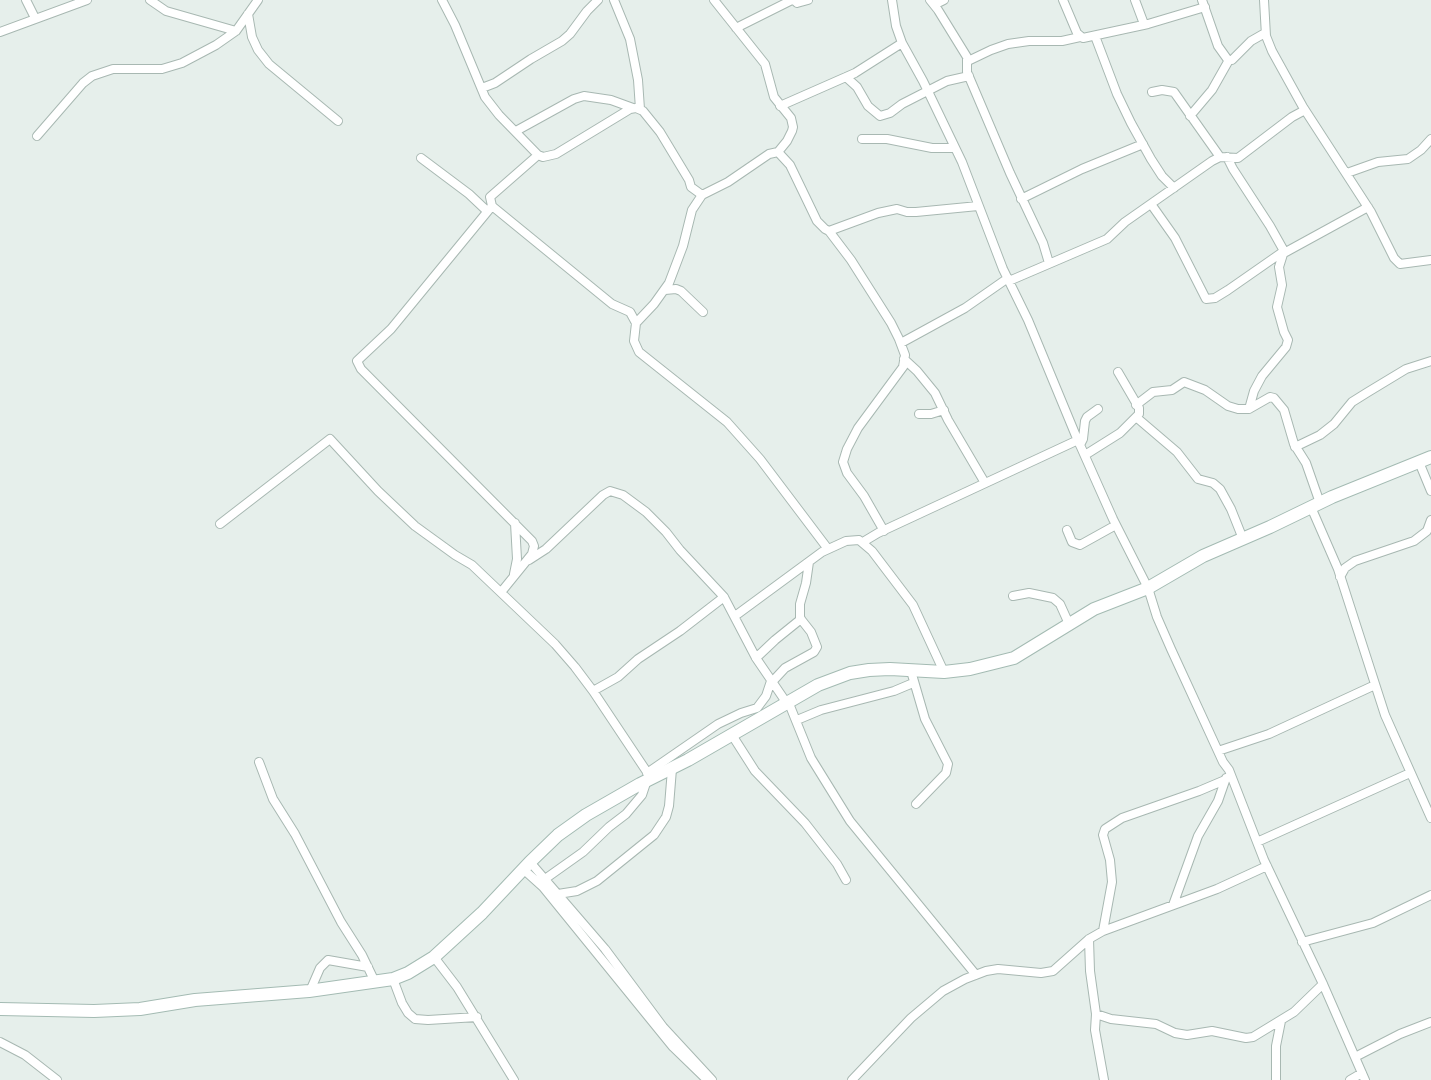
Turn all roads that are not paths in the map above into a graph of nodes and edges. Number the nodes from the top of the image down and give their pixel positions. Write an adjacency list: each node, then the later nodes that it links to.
1 (26, 0): 19 (street)
2 (87, 0): 19 (street)
3 (150, 0): 22 (street)
4 (258, 0): 18 (street)
5 (442, 0): 32 (street)
6 (598, 0): 32 (street)
7 (614, 0): 36 (street)
8 (714, 0): 21 (street)
9 (793, 0): 10 (street); 21 (street)
10 (808, 0)
11 (892, 0): 27 (street)
12 (944, 0): 16 (street)
13 (1063, 0): 26 (street)
14 (1135, 0): 20 (street)
15 (1264, 0): 24 (street)
16 (932, 2): 29 (street)
17 (1203, 4): 20 (street); 28 (street)
18 (248, 14): 22 (street); 39 (street)
19 (35, 18): 23 (street)
20 (1144, 24): 25 (street)
21 (736, 28): 35 (street)
22 (236, 31): 41 (street)
23 (0, 32)
24 (1266, 33): 28 (street); 37 (street)
25 (1095, 36): 26 (street); 44 (street)
26 (1080, 37): 29 (street)
27 (902, 43): 31 (street); 33 (street)
28 (1229, 60): 38 (street)
29 (968, 61): 30 (street)
30 (969, 76): 33 (street); 53 (street)
31 (846, 77): 33 (street); 35 (street)
32 (482, 88): 40 (street)
33 (928, 92): 45 (street)
34 (1152, 92): 38 (street)
35 (780, 106): 46 (street)
36 (637, 108): 40 (street); 47 (street); 52 (street)
37 (1305, 110): 48 (street); 50 (street)
38 (1190, 116): 48 (street)
39 (338, 121)
40 (516, 131): 47 (street)
41 (37, 136)
42 (862, 139): 45 (street)
43 (1431, 139): 50 (street)
44 (1143, 144): 51 (street); 53 (street)
45 (954, 148): 55 (street)
46 (778, 152): 52 (street); 58 (street)
47 (538, 155): 57 (street)
48 (1223, 157): 51 (street); 59 (street)
49 (421, 158): 57 (street)
50 (1347, 173): 56 (street)
51 (1174, 188): 54 (street)
52 (702, 195): 63 (street)
53 (1021, 198): 61 (street)
54 (1152, 204): 59 (street); 61 (street)
55 (978, 206): 58 (street); 62 (street)
56 (1368, 207): 59 (street); 60 (street)
57 (489, 208): 65 (street); 86 (street)
58 (830, 231): 66 (street)
59 (1284, 252): 72 (street)
60 (1431, 260)
61 (1049, 263): 62 (street)
62 (1008, 280): 66 (street); 76 (street)
63 (665, 290): 64 (street); 65 (street)
64 (703, 312)
65 (636, 323): 92 (street)
66 (901, 343): 67 (street)
67 (904, 359): 73 (street); 89 (street)
68 (1431, 361): 77 (street)
69 (1118, 372): 70 (street)
70 (1136, 405): 72 (street); 75 (street)
71 (1098, 409): 76 (street)
72 (1249, 409): 77 (street)
73 (944, 410): 74 (street); 81 (street)
74 (919, 414)
75 (1136, 417): 78 (street); 90 (street)
76 (1079, 443): 78 (street); 81 (street)
77 (1295, 447): 83 (street)
78 (1085, 455): 87 (street)
79 (1431, 457): 80 (street)
80 (1420, 462): 82 (street); 83 (street)
81 (984, 483): 89 (street)
82 (1431, 491)
83 (1315, 505): 90 (street); 96 (street)
84 (1431, 520): 96 (street)
85 (220, 524): 98 (street)
86 (515, 524): 93 (street); 95 (street)
87 (1116, 525): 88 (street); 97 (street)
88 (1067, 530)
89 (884, 531): 91 (street)
90 (1243, 538): 97 (street)
91 (863, 542): 92 (street); 106 (street)
92 (828, 549): 94 (street)
93 (526, 561): 95 (street); 100 (street)
94 (809, 562): 101 (street); 102 (street)
95 (514, 576): 98 (street)
96 (1340, 576): 109 (street)
97 (1148, 588): 103 (street); 114 (street)
98 (502, 591): 110 (street)
99 (1013, 596): 103 (street)
100 (724, 597): 101 (street); 110 (street)
101 (735, 616): 104 (street)
102 (801, 619): 104 (street); 107 (street)
103 (1069, 624): 106 (street)
104 (756, 658): 107 (street)
105 (910, 671): 106 (street); 108 (street); 111 (street)
106 (944, 672)
107 (772, 681): 111 (street); 119 (street)
108 (913, 683): 112 (street); 121 (street)
109 (1375, 685): 114 (street); 118 (street)
110 (593, 691): 119 (street)
111 (787, 702): 112 (street); 113 (street)
112 (797, 720): 136 (street)
113 (732, 735): 116 (street); 127 (street)
114 (1218, 751): 117 (street)
115 (259, 762): 135 (street)
116 (672, 769): 119 (street); 128 (street)
117 (1229, 770): 120 (street); 123 (street)
118 (1410, 773): 122 (street); 123 (street)
119 (648, 777): 124 (street); 126 (street)
120 (1225, 780): 130 (street); 131 (street)
121 (916, 804)
122 (1431, 818)
123 (1257, 842): 125 (street)
124 (527, 865): 126 (street); 134 (street); 149 (street)
125 (1267, 866): 130 (street); 133 (street)
126 (545, 879): 128 (street)
127 (846, 880)
128 (558, 894): 149 (street)
129 (1431, 895): 133 (street)
130 (1173, 905): 131 (street)
131 (1103, 930): 132 (street)
132 (1089, 940): 136 (street); 142 (street)
133 (1302, 942): 139 (street)
134 (434, 957): 137 (street); 143 (street)
135 (368, 967): 138 (street); 140 (street)
136 (976, 975): 152 (street)
137 (393, 979): 138 (street); 143 (street)
138 (375, 982): 140 (street)
139 (1323, 984): 144 (street); 147 (street)
140 (310, 991): 141 (street)
141 (0, 1010)
142 (1096, 1014): 144 (street); 153 (street)
143 (476, 1017): 151 (street)
144 (1281, 1021): 154 (street)
145 (1431, 1022): 147 (street)
146 (0, 1042): 150 (street)
147 (1355, 1057): 148 (street)
148 (1364, 1076): 155 (street)
149 (706, 1078)
150 (57, 1080)
151 (514, 1080)
152 (852, 1080)
153 (1104, 1080)
154 (1276, 1080)
155 (1350, 1080)

